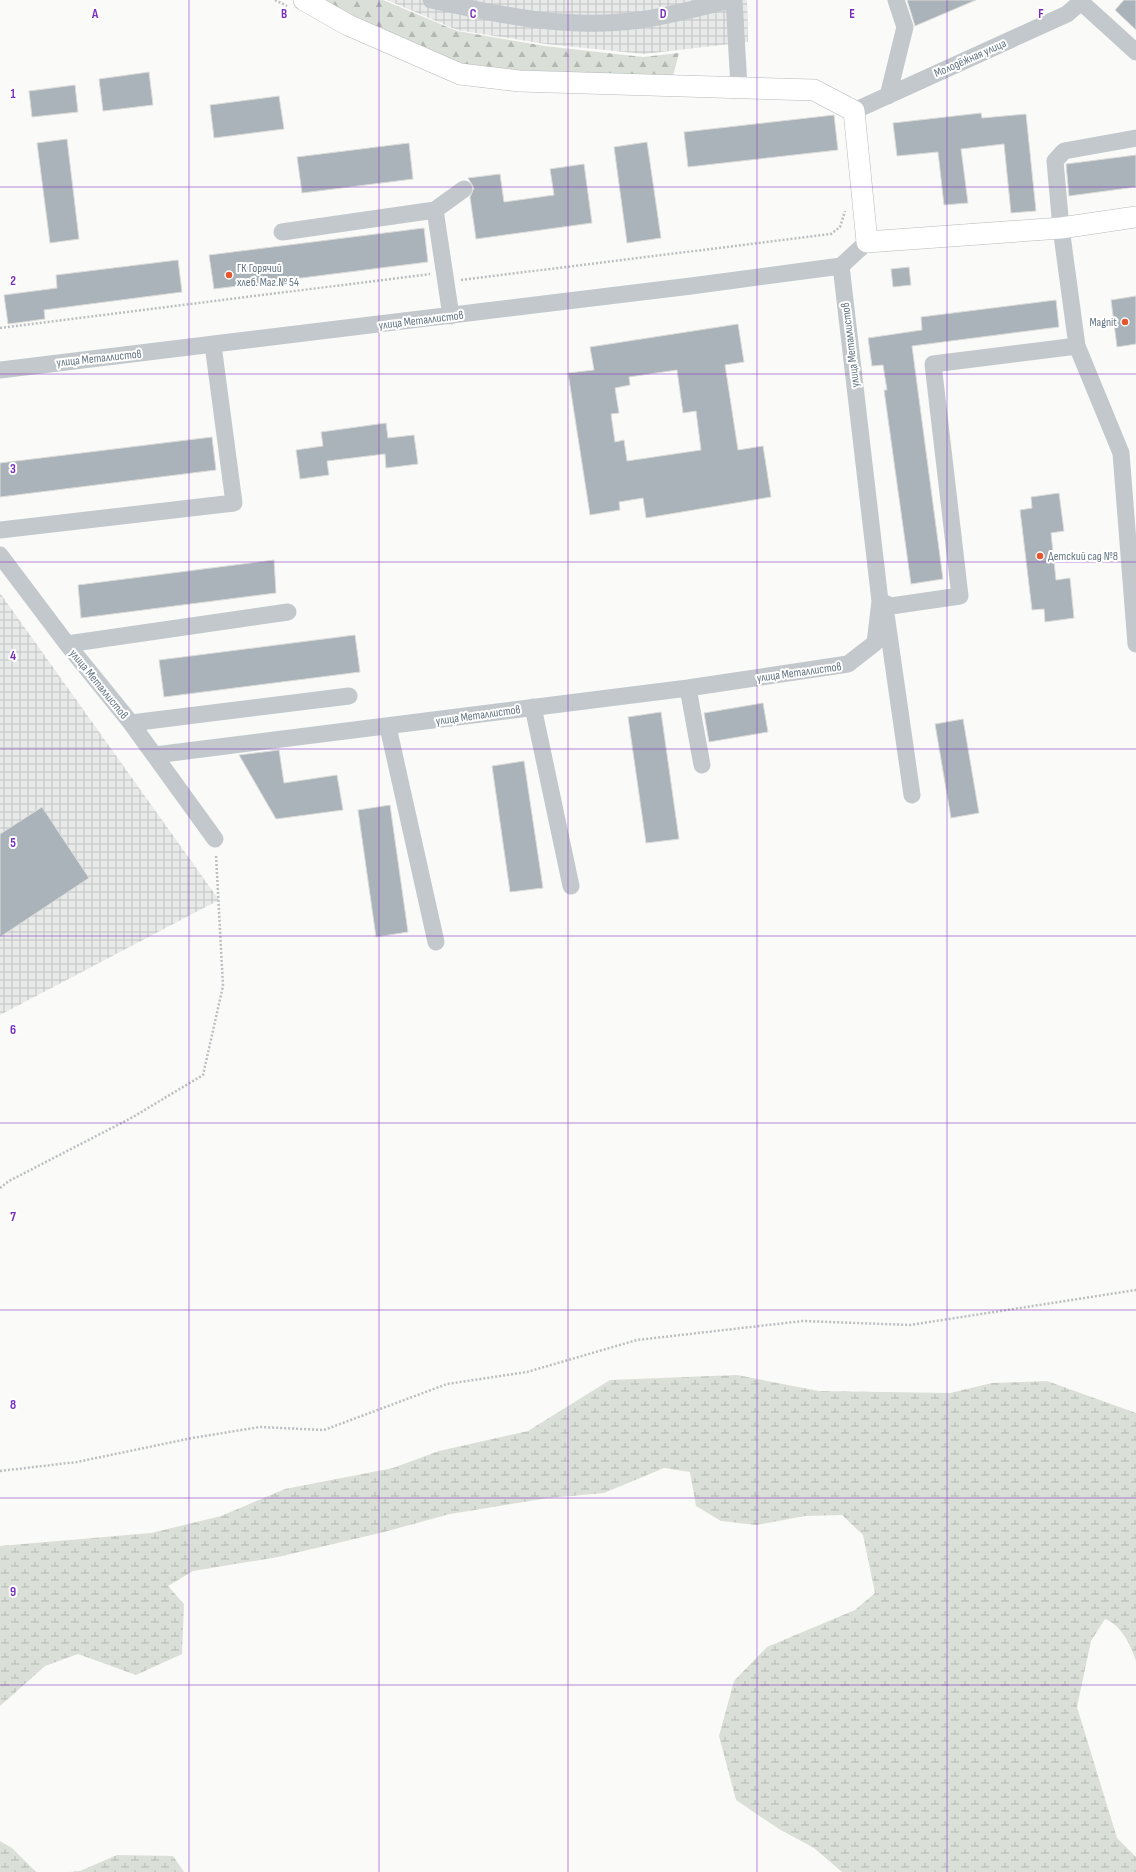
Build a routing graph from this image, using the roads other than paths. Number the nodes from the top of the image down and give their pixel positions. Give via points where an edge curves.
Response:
1 (431, 0) edge
2 (731, 0) edge
3 (734, 0) edge
4 (896, 0) edge
5 (1082, 1) edge
6 (296, 3) edge
7 (1136, 52) edge
8 (739, 87) junction
9 (888, 96) junction
10 (854, 111) junction
11 (1136, 138) edge
12 (464, 189) dead end
13 (435, 210) junction
14 (1136, 216) edge
15 (1061, 228) junction
16 (282, 232) dead end
17 (867, 242) junction
18 (841, 266) junction
19 (451, 316) junction
20 (213, 345) junction
21 (1076, 346) junction
22 (0, 370) edge
23 (0, 530) edge
24 (0, 555) edge
25 (882, 602) junction
26 (288, 612) dead end
27 (1135, 614) edge
28 (67, 644) junction
29 (1136, 644) edge
30 (688, 688) junction
31 (348, 696) dead end
32 (533, 707) junction
33 (131, 723) junction
34 (388, 727) junction
35 (155, 755) junction
36 (702, 765) dead end
37 (912, 795) dead end
38 (215, 839) road end
39 (571, 886) dead end
40 (436, 942) dead end

1 - 2 street via 503,16 584,24 639,20
3 - 8 street
4 - 9 street via 905,27
5 - 7 street
5 - 9 street, Молодёжная улица via 1067,14
6 - 8 main road via 460,74 519,81
8 - 10 main road via 814,90
9 - 10 street, Молодёжная улица
10 - 17 main road
11 - 15 street via 1064,151 1055,161
12 - 13 street
13 - 16 street
13 - 19 street
14 - 15 main road
15 - 17 main road
15 - 21 street
17 - 18 street
18 - 19 street, улица Металлистов
18 - 25 street, улица Металлистов
19 - 20 street, улица Металлистов
20 - 22 street, улица Металлистов
20 - 23 street via 234,503
21 - 25 street via 933,364 960,596 891,606
21 - 27 street via 1121,453
24 - 28 street, улица Металлистов
25 - 30 street, улица Металлистов via 875,643 848,664
25 - 37 street
26 - 28 street
27 - 29 street
28 - 33 street, улица Металлистов
30 - 32 street, улица Металлистов
30 - 36 street
31 - 33 street
32 - 34 street, улица Металлистов
32 - 39 street
33 - 35 street, улица Металлистов
34 - 35 street, улица Металлистов
34 - 40 street
35 - 38 street, улица Металлистов

